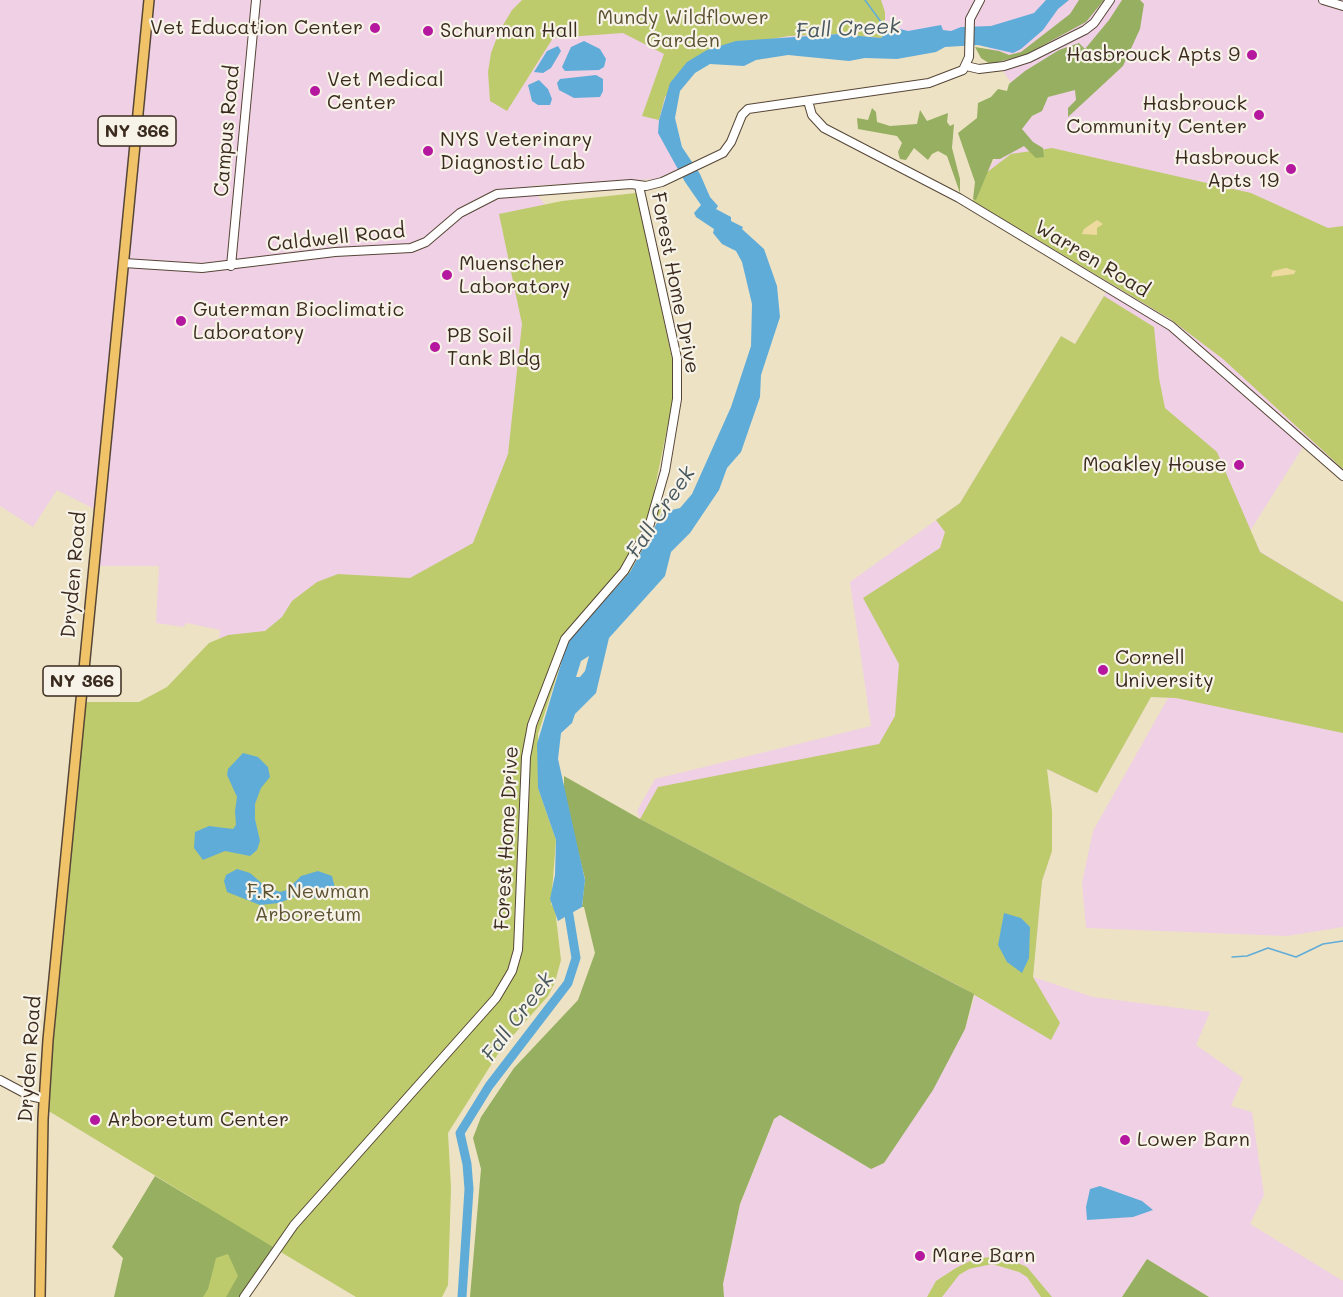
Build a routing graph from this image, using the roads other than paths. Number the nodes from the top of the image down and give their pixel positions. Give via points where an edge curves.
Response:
1 (149, 0) edge
2 (256, 0) edge
3 (980, 0) edge
4 (1110, 0) edge
5 (1323, 0) edge
6 (1343, 6) edge
7 (966, 66) junction
8 (808, 101) junction
9 (639, 186) junction
10 (124, 263) junction
11 (231, 266) junction
12 (1343, 476) edge
13 (0, 1080) edge
14 (44, 1099) junction
15 (40, 1297) edge
16 (244, 1297) edge

1 - 10 main road, Dryden Road / NY 366
2 - 11 street, Campus Road
3 - 7 street via 970,24
4 - 7 street via 1085,30 1029,58 1004,66
5 - 6 street
7 - 8 street, Forest Home Drive via 953,76 929,83
8 - 9 street, Forest Home Drive via 748,109 723,153 667,180
8 - 12 street, Warren Road via 812,116 824,128 949,192 1171,326
9 - 11 street, Caldwell Road via 499,193 460,213 426,242 414,247 334,252
9 - 16 street, Forest Home Drive via 677,358 677,399 663,480 649,527 624,571 565,639 532,725 526,757 518,950 512,971 496,998 294,1225
10 - 11 street, Caldwell Road via 186,269
10 - 14 main road, Dryden Road / NY 366
13 - 14 street
14 - 15 main road, Dryden Road / NY 366

